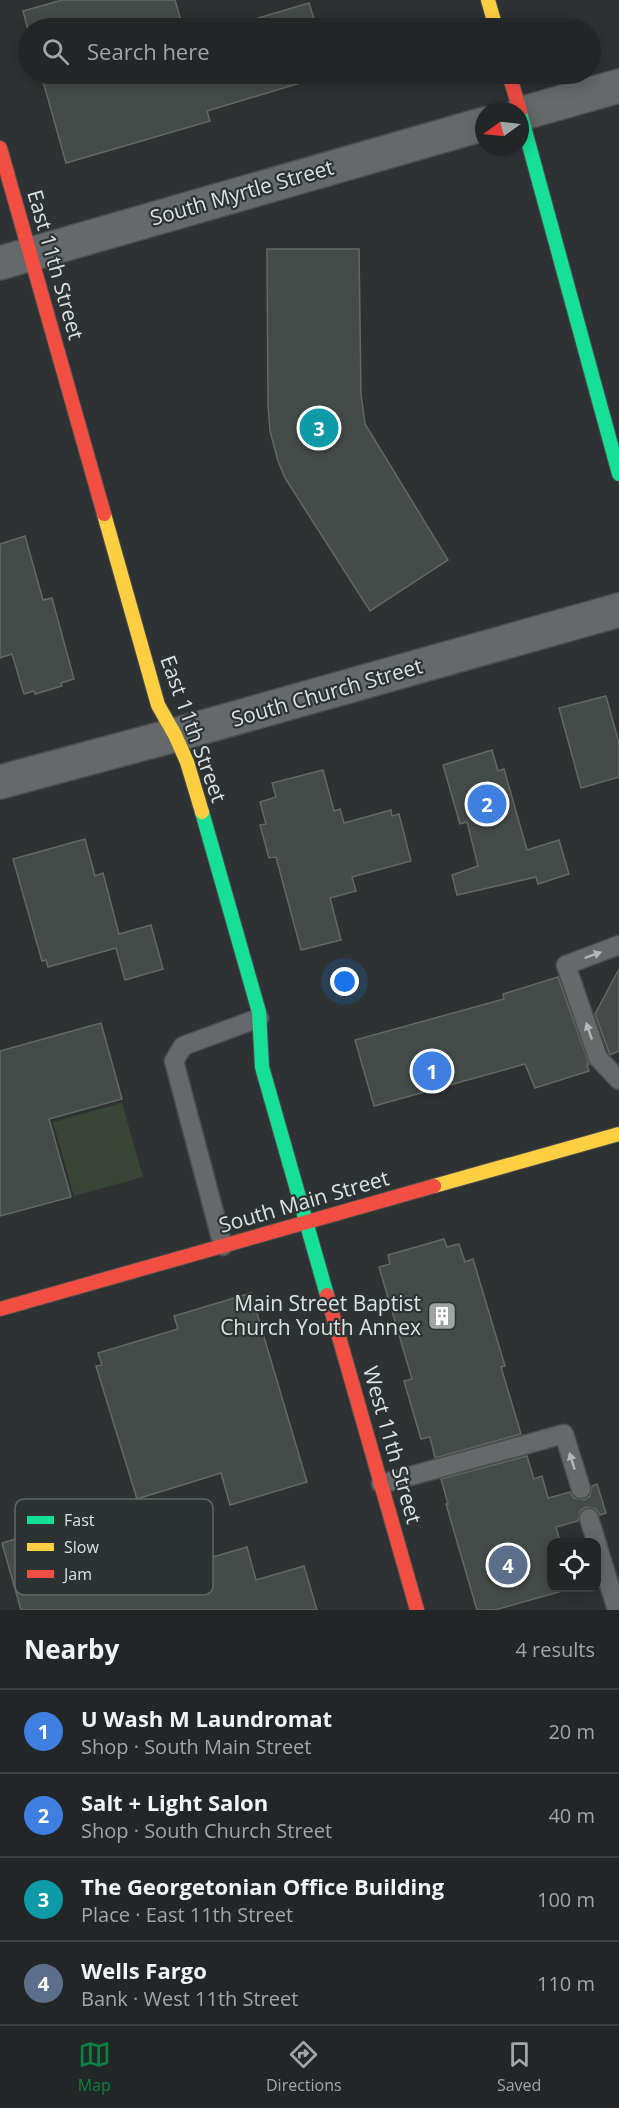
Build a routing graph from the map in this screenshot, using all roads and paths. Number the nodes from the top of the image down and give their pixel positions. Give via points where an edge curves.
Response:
1 (488, 0) edge
2 (493, 18) edge
3 (512, 84) edge
4 (619, 86) edge
5 (517, 102) edge
6 (529, 111) edge
7 (475, 127) edge
8 (529, 146) edge
9 (0, 148) edge
10 (15, 258) edge
11 (619, 474) edge
12 (619, 610) edge
13 (176, 735) junction
14 (0, 782) edge
15 (619, 945) edge
16 (259, 1018) junction
17 (619, 1080) edge
18 (619, 1134) edge
19 (306, 1223) junction
20 (223, 1246) junction
21 (0, 1309) edge
22 (381, 1484) junction
23 (581, 1489) dead end
24 (589, 1518) dead end
25 (417, 1610) edge
26 (617, 1610) edge

1 - 2 street
3 - 5 street
4 - 6 street
7 - 10 street, South Myrtle Street
8 - 11 street
9 - 10 street, East 11th Street
10 - 13 street, East 11th Street via 158,705
12 - 13 street, South Church Street
13 - 14 street, South Church Street
13 - 16 street, East 11th Street
17 -> 15 lane via 598,1058 566,965
16 - 19 street, East 11th Street via 262,1067
16 - 20 lane via 183,1046 174,1061
18 - 19 street, South Main Street
19 - 20 street, South Main Street
19 - 22 street, West 11th Street
20 - 21 street, South Main Street
23 -> 22 lane via 564,1434
22 - 25 street, West 11th Street
24 - 26 lane

